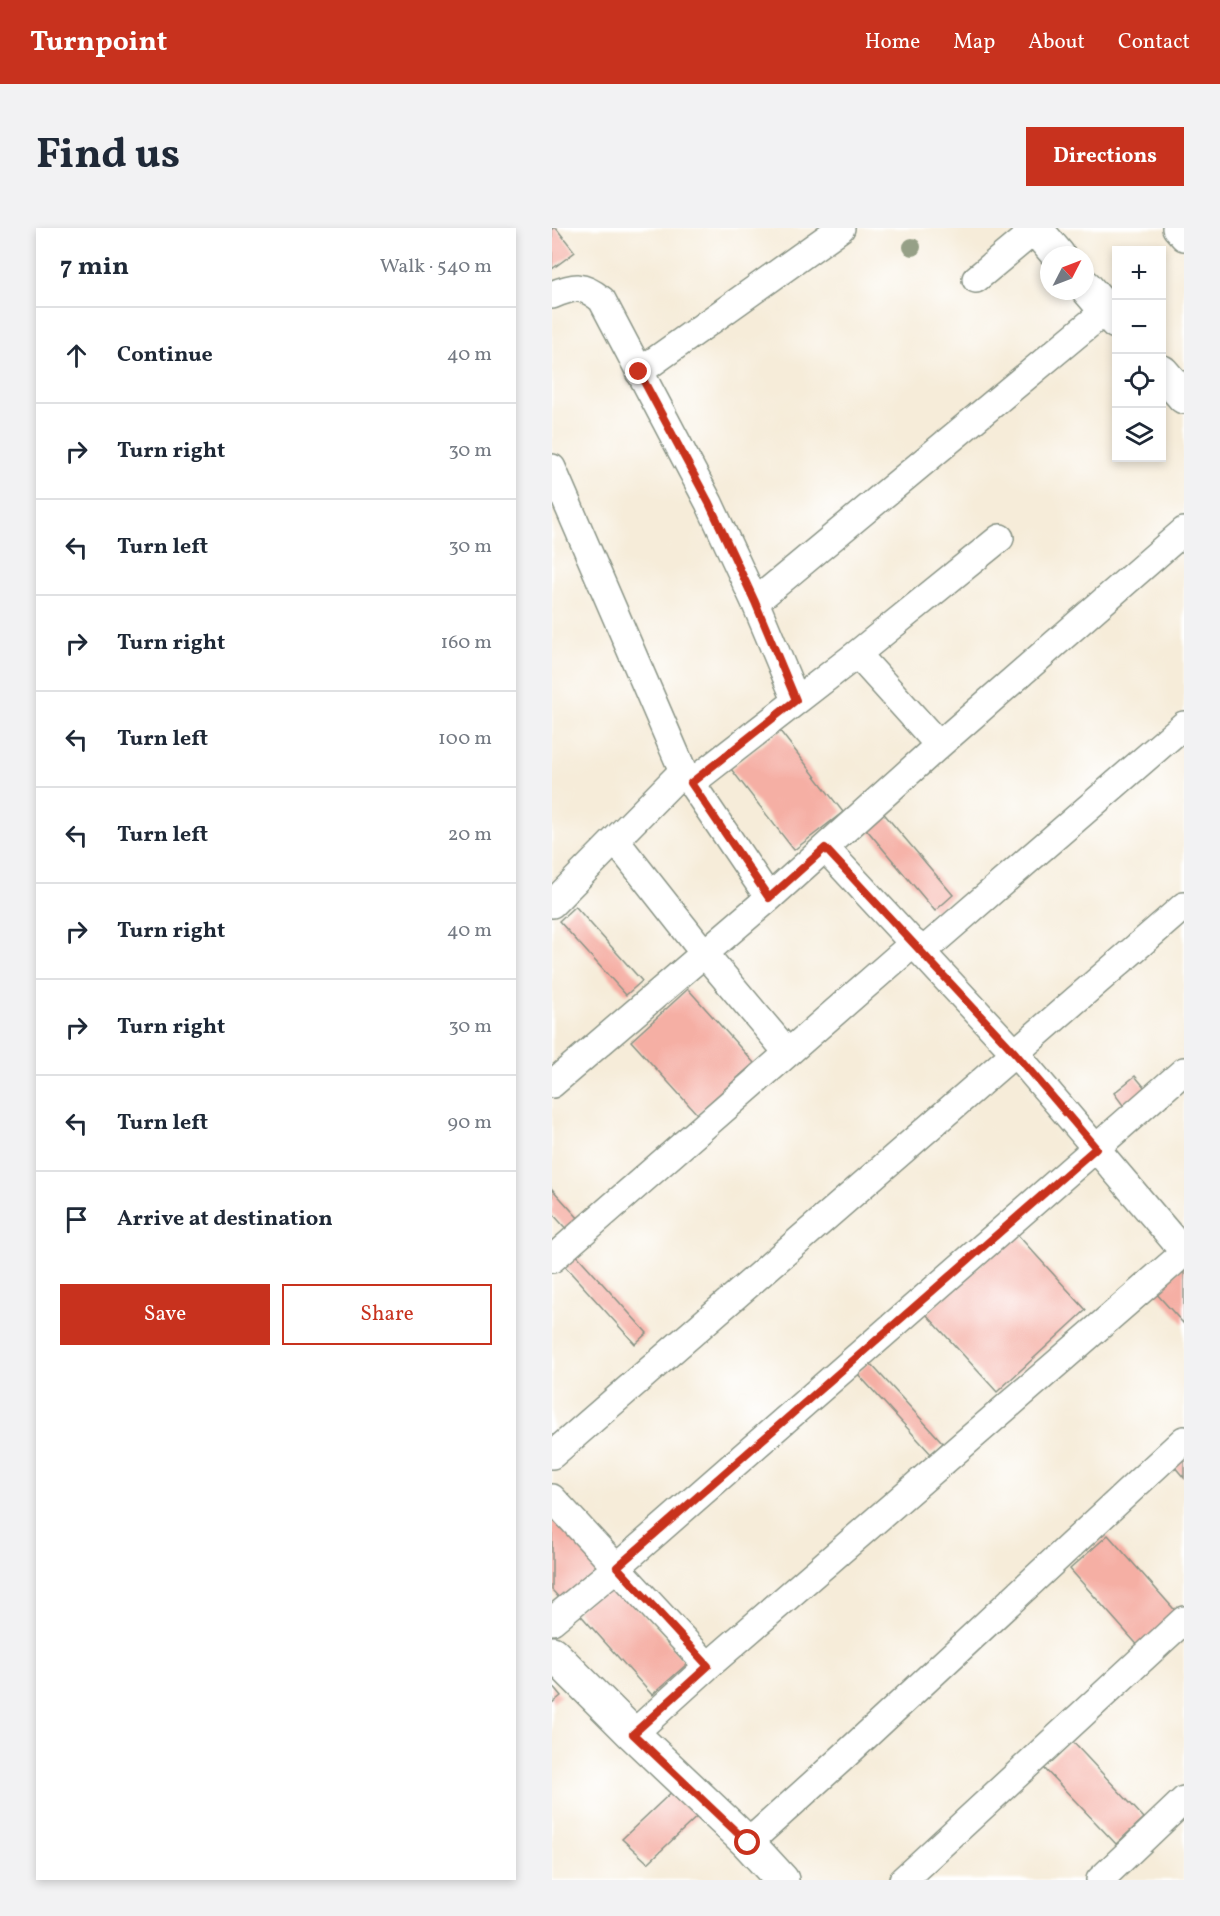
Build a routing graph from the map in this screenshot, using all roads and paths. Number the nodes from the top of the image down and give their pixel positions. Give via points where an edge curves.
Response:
1 (841, 228) edge
2 (1176, 228) edge
3 (1036, 229) edge
4 (1184, 237) edge
5 (1050, 246) edge
6 (976, 279) dead end
7 (552, 295) edge
8 (1102, 306) edge
9 (639, 372) junction
10 (1166, 377) edge
11 (1184, 397) edge
12 (555, 485) edge
13 (1184, 531) edge
14 (1000, 538) dead end
15 (755, 602) junction
16 (856, 654) junction
17 (796, 700) junction
18 (1184, 725) edge
19 (939, 745) junction
20 (687, 777) junction
21 (615, 840) junction
22 (825, 848) junction
23 (769, 898) junction
24 (552, 904) edge
25 (1184, 906) edge
26 (918, 947) junction
27 (704, 953) junction
28 (788, 1053) junction
29 (1015, 1053) junction
30 (1184, 1071) edge
31 (552, 1084) edge
32 (1096, 1148) junction
33 (1184, 1252) edge
34 (552, 1259) edge
35 (1184, 1440) edge
36 (552, 1455) edge
37 (552, 1498) edge
38 (617, 1567) junction
39 (1184, 1620) edge
40 (552, 1621) edge
41 (552, 1653) edge
42 (708, 1666) junction
43 (633, 1734) junction
44 (1184, 1800) edge
45 (748, 1843) junction
46 (782, 1880) edge
47 (903, 1880) edge
48 (1100, 1880) edge

1 - 9 street
2 - 4 street
3 - 5 street
3 - 6 street
7 - 9 street via 570,288 588,289 602,300
8 - 15 street
9 - 15 street via 709,503
10 - 11 street
12 - 20 street
13 - 19 street
14 - 16 street
15 - 17 street
16 - 17 street
16 - 19 street
17 - 20 street
18 - 26 street
19 - 22 street
20 - 21 street
20 - 23 street
21 - 24 street
21 - 27 street
22 - 23 street
22 - 26 street
23 - 27 street
25 - 29 street
26 - 28 street
26 - 29 street
27 - 28 street
27 - 31 street
28 - 34 street
29 - 32 street
29 - 36 street
30 - 32 street
32 - 33 street
32 - 38 street
33 - 42 street
35 - 45 street
37 - 38 street
38 - 40 street
38 - 42 street
39 - 47 street
41 - 43 street
42 - 43 street
43 - 45 street
44 - 48 street
45 - 46 street

